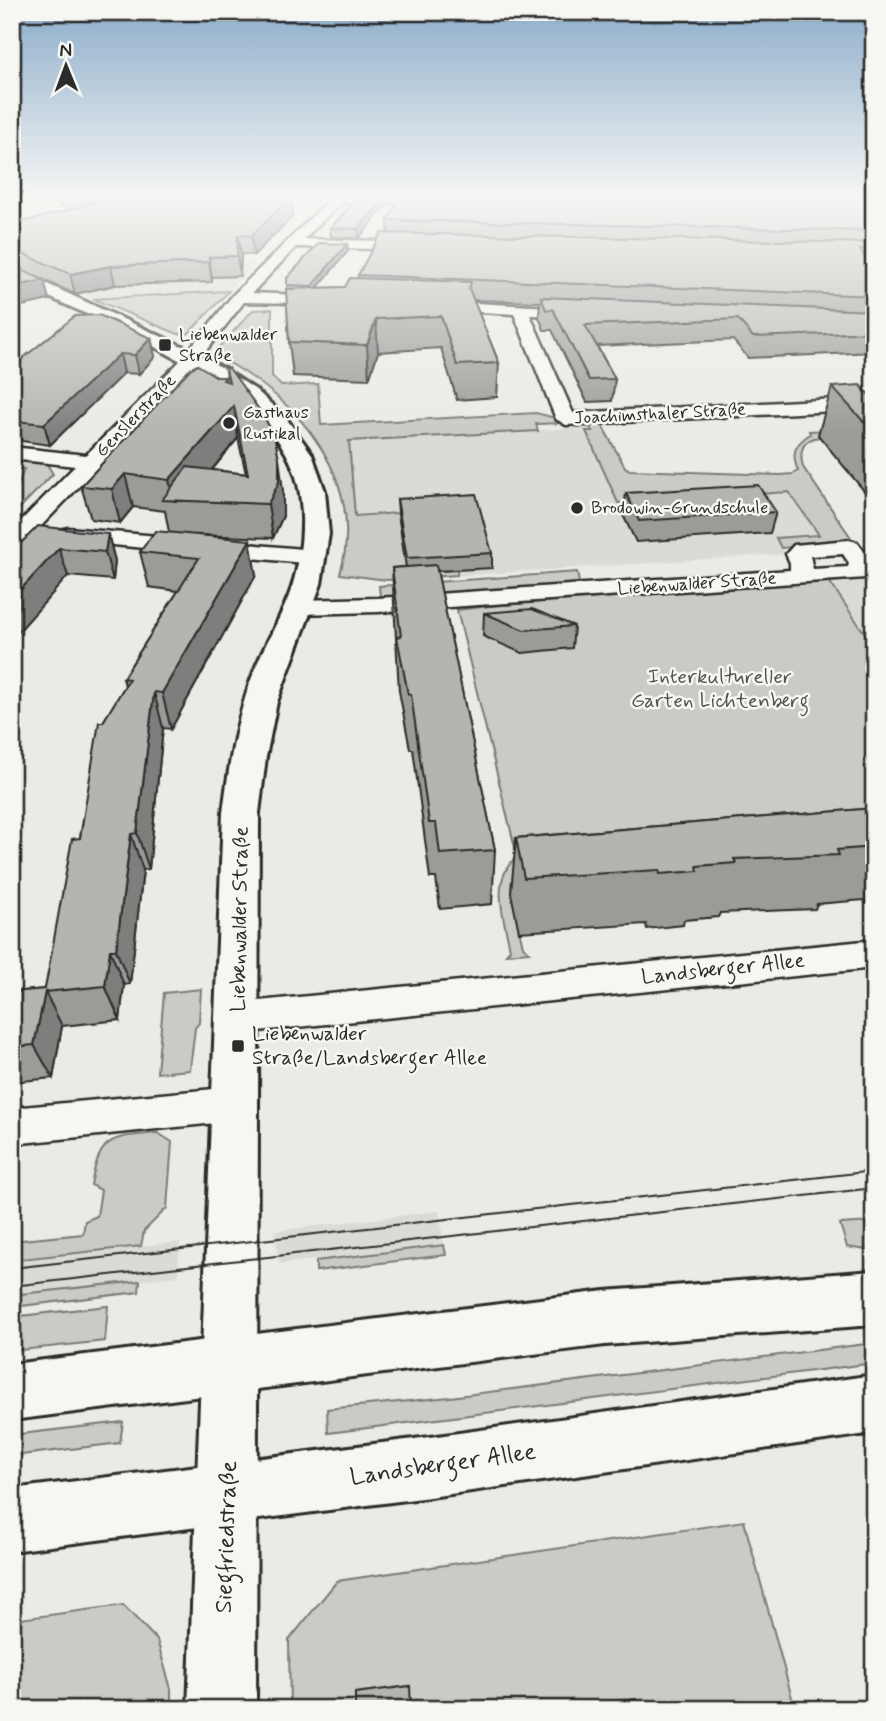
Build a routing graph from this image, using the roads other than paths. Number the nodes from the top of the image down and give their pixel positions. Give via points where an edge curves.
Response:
1 (15, 274) edge
2 (264, 274) edge
3 (242, 297) junction
4 (339, 302) edge
5 (424, 305) edge
6 (520, 309) junction
7 (598, 313) edge
8 (190, 358) junction
9 (874, 403) edge
10 (846, 405) junction
11 (863, 423) edge
12 (12, 453) edge
13 (90, 462) junction
14 (18, 536) edge
15 (314, 557) junction
16 (801, 576) dead end
17 (299, 607) junction
18 (874, 954) edge
19 (238, 1018) junction
20 (235, 1104) junction
21 (12, 1126) edge
22 (874, 1298) edge
23 (231, 1365) junction
24 (12, 1392) edge
25 (874, 1404) edge
26 (228, 1493) junction
27 (12, 1520) edge
28 (222, 1709) edge

1 - 8 street, Liebenwalder Straße
2 - 3 street, Genslerstraße
3 - 4 street
3 - 8 street, Genslerstraße
5 - 6 street
6 - 7 street
6 - 10 street, Joachimsthaler Straße via 566,419
8 - 13 street, Genslerstraße
8 - 15 street, Liebenwalder Straße via 250,395 301,455 316,500
9 - 10 street, Joachimsthaler Straße
10 - 11 street
12 - 13 street
13 - 14 street, Genslerstraße
14 - 15 street
15 - 17 street, Liebenwalder Straße
16 - 17 street, Liebenwalder Straße via 378,606
17 - 19 street, Liebenwalder Straße via 271,669 245,773
18 - 19 street, Landsberger Allee
19 - 20 street, Liebenwalder Straße
20 - 21 street
20 - 23 street, Liebenwalder Straße
22 - 23 street via 605,1318
23 - 24 street
23 - 26 street, Siegfriedstraße
25 - 26 street, Landsberger Allee
26 - 27 street, Landsberger Allee
26 - 28 street, Siegfriedstraße

